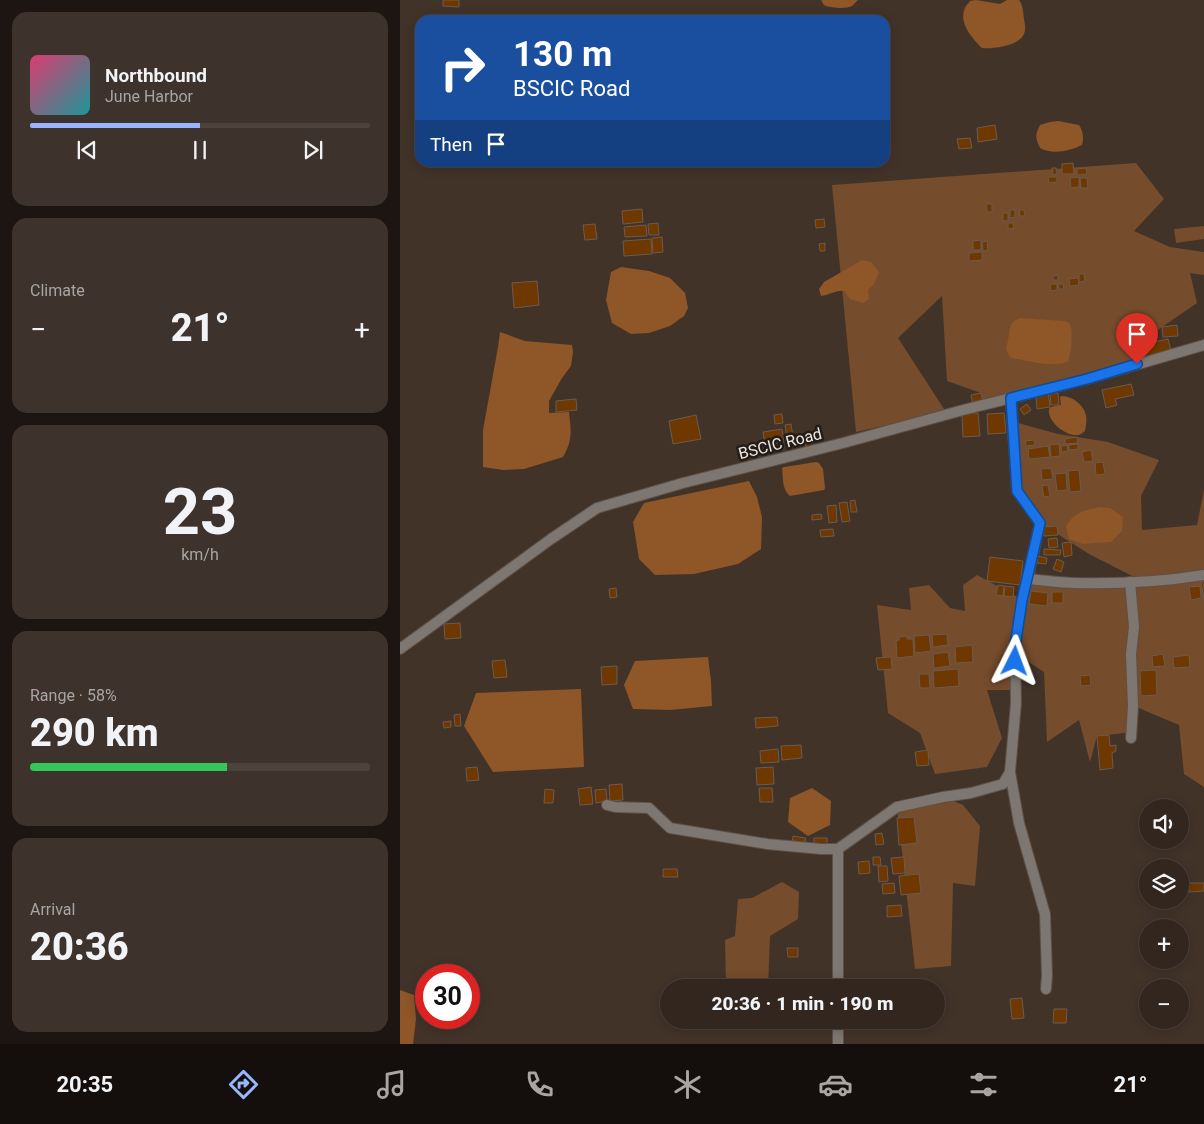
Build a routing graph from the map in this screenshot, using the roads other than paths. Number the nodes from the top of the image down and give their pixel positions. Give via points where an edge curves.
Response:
1 (1204, 345) edge
2 (1011, 398) junction
3 (1204, 575) edge
4 (1028, 579) junction
5 (1130, 582) junction
6 (400, 649) edge
7 (1132, 738) dead end
8 (1010, 772) junction
9 (607, 805) dead end
10 (838, 848) junction
11 (838, 979) edge
12 (1046, 989) dead end
13 (838, 1029) edge
14 (838, 1044) edge

1 - 2 street, BSCIC Road
2 - 4 street via 1017,491 1040,523
2 - 6 street, BSCIC Road via 597,508
3 - 5 street
4 - 5 street via 1073,583
4 - 8 street via 1015,646 1016,703
5 - 7 street via 1134,627 1131,654
8 - 10 street via 1003,784 897,807
8 - 12 street via 1019,823 1045,914
9 - 10 street via 649,808 670,828 768,844
10 - 11 street
13 - 14 street

